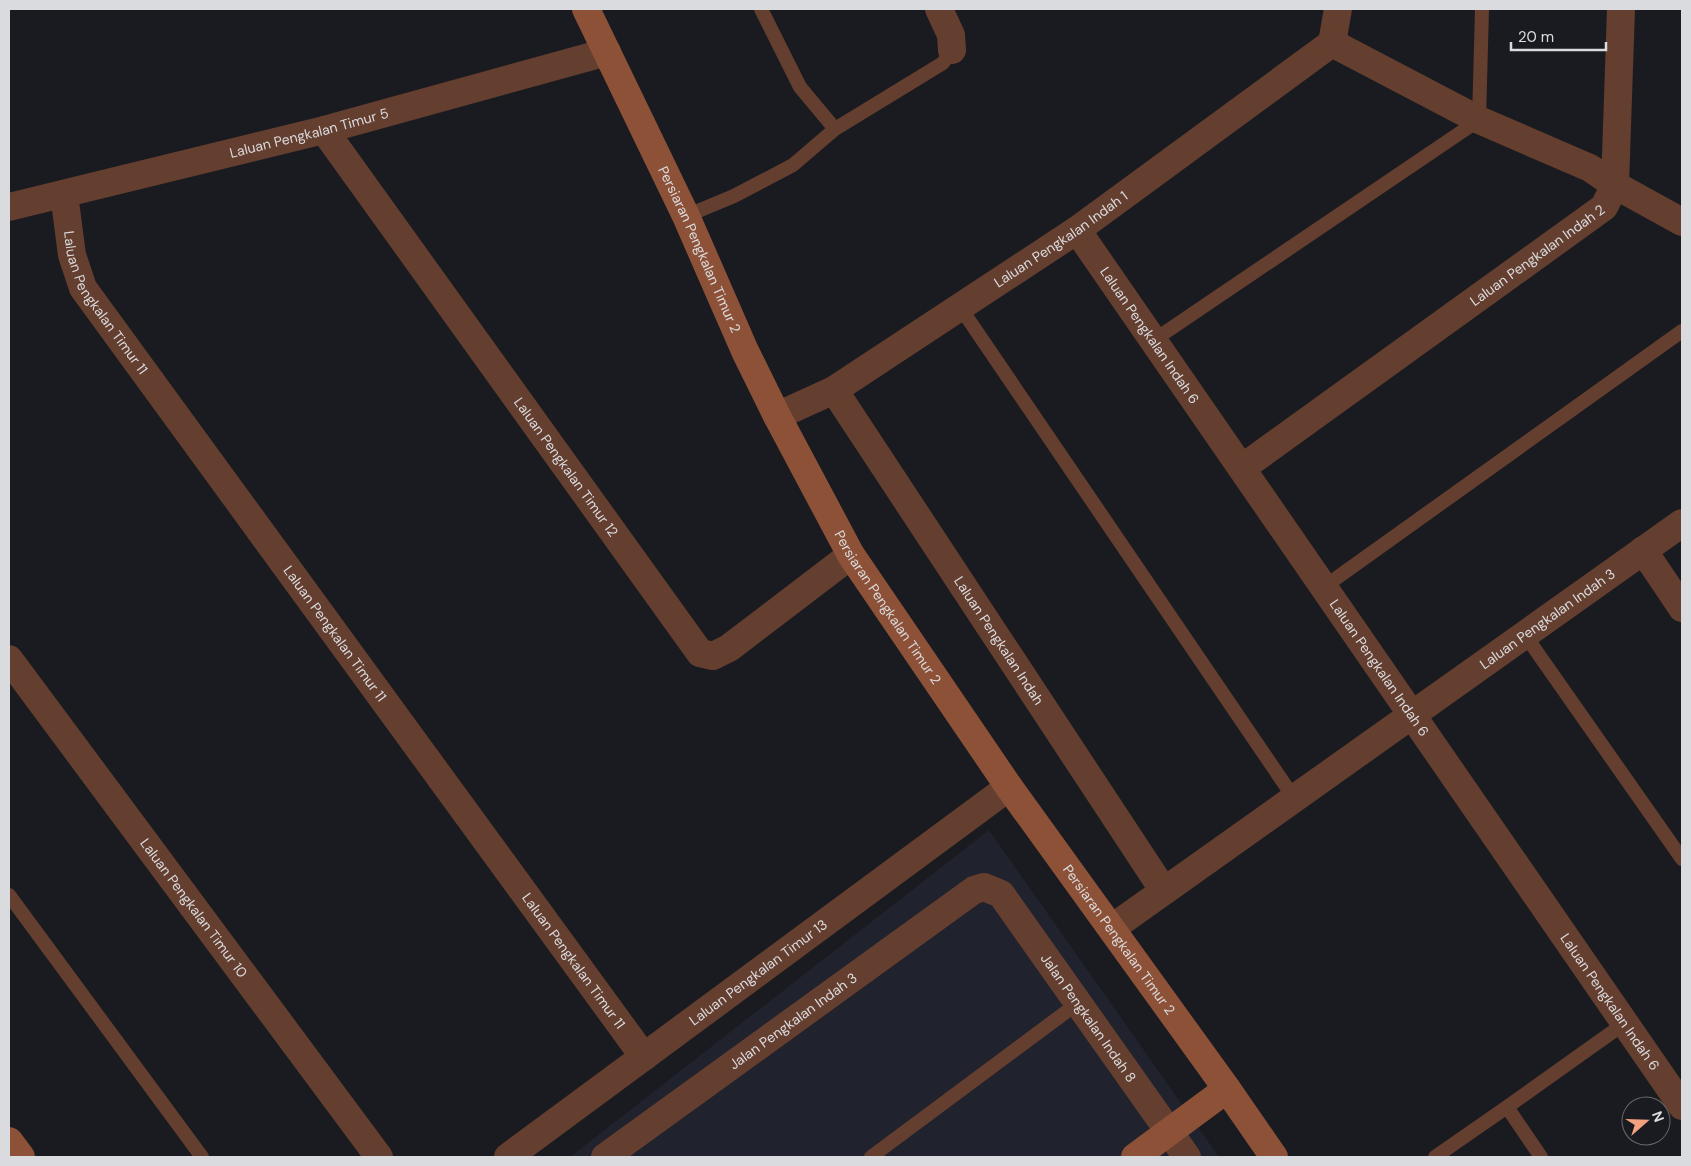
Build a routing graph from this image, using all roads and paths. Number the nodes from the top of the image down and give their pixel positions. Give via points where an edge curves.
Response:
1 (586, 9) edge
2 (761, 9) edge
3 (939, 9) edge
4 (1338, 9) edge
5 (1482, 9) edge
6 (1621, 9) edge
7 (1332, 42) junction
8 (952, 50) joint
9 (607, 52) junction
10 (1479, 120) junction
11 (835, 129) junction
12 (324, 130) junction
13 (1615, 185) junction
14 (64, 194) junction
15 (9, 206) edge
16 (686, 216) junction
17 (1682, 222) edge
18 (1077, 230) junction
19 (960, 307) junction
20 (1682, 331) edge
21 (1154, 340) junction
22 (834, 390) junction
23 (777, 416) junction
24 (1242, 468) junction
25 (1682, 523) edge
26 (1643, 550) junction
27 (851, 555) junction
28 (1324, 586) junction
29 (1682, 608) edge
30 (1525, 635) junction
31 (9, 659) edge
32 (1412, 715) junction
33 (1009, 787) junction
34 (1294, 798) junction
35 (1682, 859) edge
36 (984, 887) joint
37 (1164, 891) junction
38 (9, 895) edge
39 (1112, 928) junction
40 (1078, 1003) junction
41 (1625, 1023) junction
42 (644, 1057) junction
43 (1228, 1089) junction
44 (1682, 1106) edge
45 (1507, 1107) junction
46 (1169, 1132) junction
47 (9, 1141) edge
48 (515, 1155) edge
49 (21, 1157) edge
50 (202, 1157) edge
51 (379, 1157) edge
52 (605, 1157) edge
53 (871, 1157) edge
54 (1135, 1157) edge
55 (1187, 1157) edge
56 (1274, 1157) edge
57 (1435, 1157) edge
58 (1541, 1157) edge

1 - 9 street, Persiaran Pengkalan Timur 2
2 - 11 lane via 800,87
3 - 8 street via 951,35
4 - 7 street
5 - 10 lane
6 - 13 street
7 - 10 street
7 - 18 street, Laluan Pengkalan Indah 1
8 - 11 lane via 943,63
9 - 12 street, Laluan Pengkalan Timur 5
9 - 16 street, Persiaran Pengkalan Timur 2
10 - 13 street via 1590,168
10 - 21 lane
11 - 16 lane via 793,165 734,196
12 - 14 street, Laluan Pengkalan Timur 5
12 - 27 street, Laluan Pengkalan Timur 12 via 700,653 712,656 729,648
13 - 17 street
13 - 24 street, Laluan Pengkalan Indah 2 via 1604,207
14 - 15 street, Laluan Pengkalan Timur 5
14 - 42 street, Laluan Pengkalan Timur 11 via 72,255 83,288
16 - 23 street, Persiaran Pengkalan Timur 2
18 - 19 street, Laluan Pengkalan Indah 1
18 - 21 street, Laluan Pengkalan Indah 6
19 - 22 street, Laluan Pengkalan Indah 1
19 - 34 lane
20 - 28 lane
21 - 24 street, Laluan Pengkalan Indah 6
22 - 23 street, Laluan Pengkalan Indah 1
22 - 37 street, Laluan Pengkalan Indah
23 - 27 street, Persiaran Pengkalan Timur 2
24 - 28 street, Laluan Pengkalan Indah 6
25 - 26 street, Laluan Pengkalan Indah 3
26 - 29 street
26 - 30 street, Laluan Pengkalan Indah 3
27 - 33 street, Persiaran Pengkalan Timur 2
28 - 32 street, Laluan Pengkalan Indah 6
30 - 32 street, Laluan Pengkalan Indah 3
30 - 35 lane
31 - 51 street, Laluan Pengkalan Timur 10
32 - 34 street, Laluan Pengkalan Indah 3
32 - 41 street, Laluan Pengkalan Indah 6
33 - 39 street, Persiaran Pengkalan Timur 2
33 - 42 street, Laluan Pengkalan Timur 13
34 - 37 street, Laluan Pengkalan Indah 3
36 - 40 street, Jalan Pengkalan Indah 8 via 1001,894
36 - 52 street, Jalan Pengkalan Indah 3 via 974,890
37 - 39 street, Laluan Pengkalan Indah 3
38 - 50 lane
39 - 43 street, Persiaran Pengkalan Timur 2
40 - 46 street, Jalan Pengkalan Indah 8
40 - 53 lane
41 - 44 street, Laluan Pengkalan Indah 6
41 - 45 lane
42 - 48 street, Laluan Pengkalan Timur 13
43 - 46 street
43 - 56 street, Persiaran Pengkalan Timur 2
45 - 57 lane
45 - 58 lane
46 - 54 street
46 - 55 street, Jalan Pengkalan Indah 8
47 - 49 street

